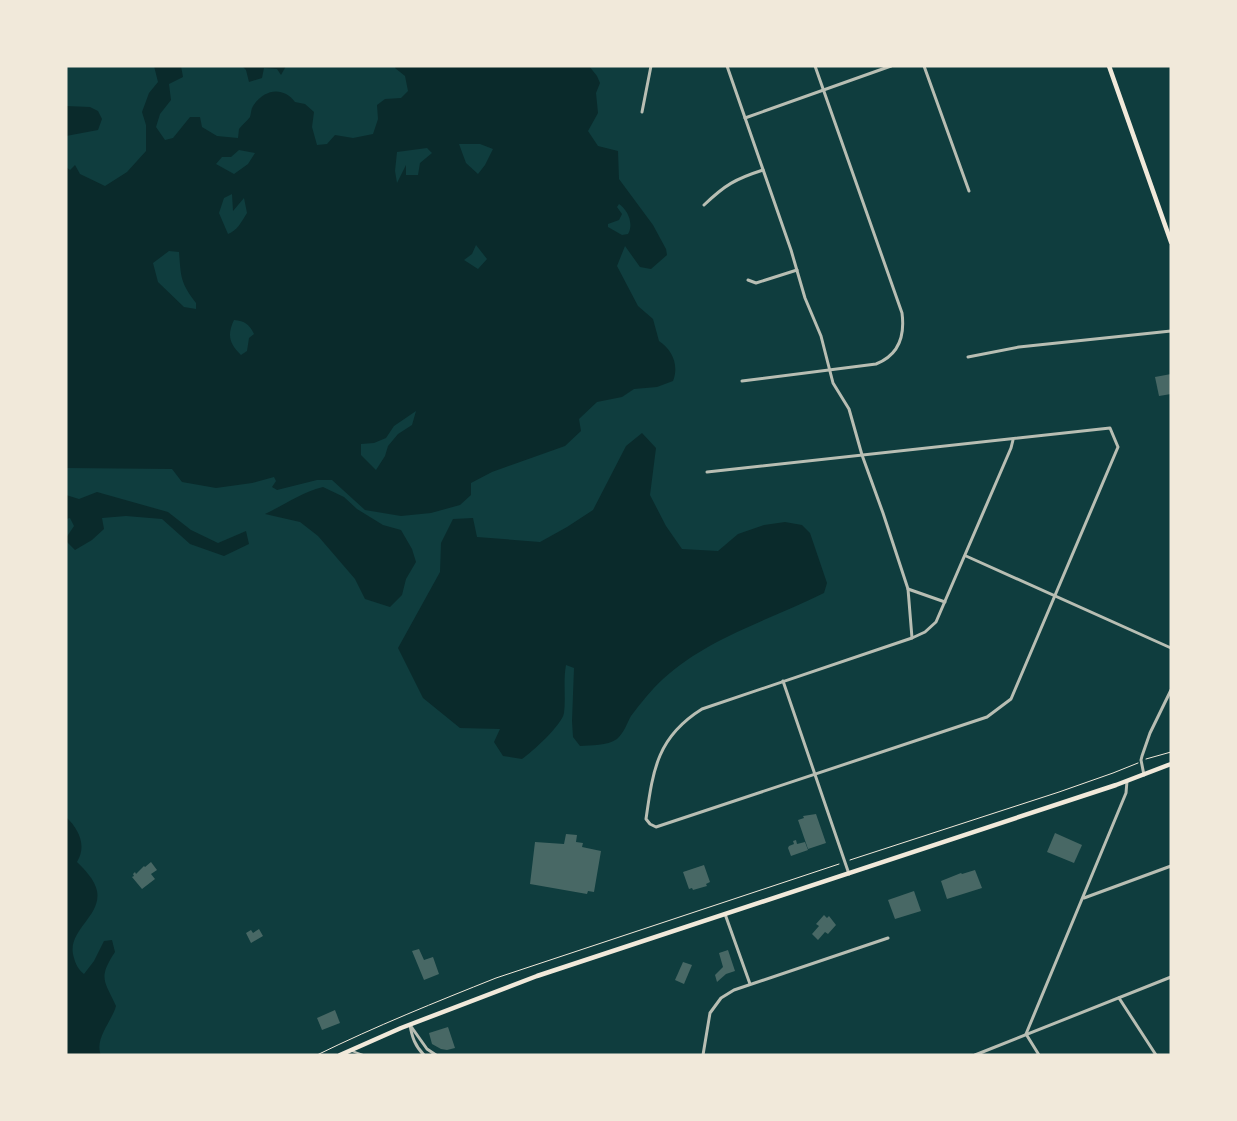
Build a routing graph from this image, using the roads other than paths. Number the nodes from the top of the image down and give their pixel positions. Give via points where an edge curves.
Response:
1 (651, 66) edge
2 (727, 66) edge
3 (815, 66) edge
4 (891, 66) edge
5 (924, 66) edge
6 (1108, 66) edge
7 (823, 90) junction
8 (642, 112) dead end
9 (745, 118) junction
10 (763, 170) junction
11 (969, 190) dead end
12 (704, 205) dead end
13 (1171, 242) edge
14 (797, 270) junction
15 (748, 280) dead end
16 (1171, 330) edge
17 (968, 357) dead end
18 (830, 370) junction
19 (742, 381) dead end
20 (1013, 440) junction
21 (862, 455) junction
22 (707, 472) dead end
23 (966, 556) junction
24 (908, 589) junction
25 (1055, 596) junction
26 (945, 602) junction
27 (912, 638) junction
28 (1171, 648) edge
29 (783, 682) junction
30 (1171, 690) edge
31 (1171, 764) edge
32 (814, 774) junction
33 (1144, 775) junction
34 (1127, 781) junction
35 (1171, 866) edge
36 (848, 874) junction
37 (1084, 899) junction
38 (725, 914) junction
39 (888, 938) dead end
40 (1171, 977) edge
41 (750, 984) junction
42 (1119, 998) junction
43 (410, 1025) junction
44 (1026, 1034) junction
45 (350, 1050) junction
46 (340, 1055) edge
47 (363, 1055) edge
48 (424, 1055) edge
49 (436, 1055) edge
50 (703, 1055) edge
51 (975, 1055) edge
52 (1039, 1055) edge
53 (1156, 1055) edge

1 - 8 street
2 - 9 street
3 - 7 street
4 - 7 street
5 - 11 street
6 - 13 main road
7 - 9 street
7 - 18 street via 902,313 900,343 890,356 876,364
9 - 10 street
10 - 12 street via 727,184
10 - 14 street
14 - 15 street via 756,283
14 - 18 street
16 - 17 street via 1020,347
18 - 19 street
18 - 21 street via 833,382 849,409
20 - 21 street
20 - 23 street
20 - 25 street via 1110,428 1118,446
21 - 22 street
21 - 24 street
23 - 25 street
23 - 26 street
24 - 26 street
24 - 27 street
25 - 28 street
25 - 32 street via 1011,699 993,713
26 - 27 street via 936,622
27 - 29 street
29 - 32 street
29 - 32 street via 702,709 676,728 657,761 646,819 656,826
30 - 33 street via 1141,760
31 - 33 main road
32 - 36 street
33 - 34 main road
34 - 36 main road
34 - 37 street via 1126,793
35 - 37 street
36 - 38 main road
37 - 44 street
38 - 41 street
38 - 43 main road via 537,976
39 - 41 street
40 - 42 street
41 - 50 street via 721,998 710,1013
42 - 44 street
42 - 53 street
43 - 45 main road
43 - 48 street via 415,1044
43 - 49 street via 426,1049
44 - 51 street
44 - 52 street
45 - 46 main road
45 - 47 lane

